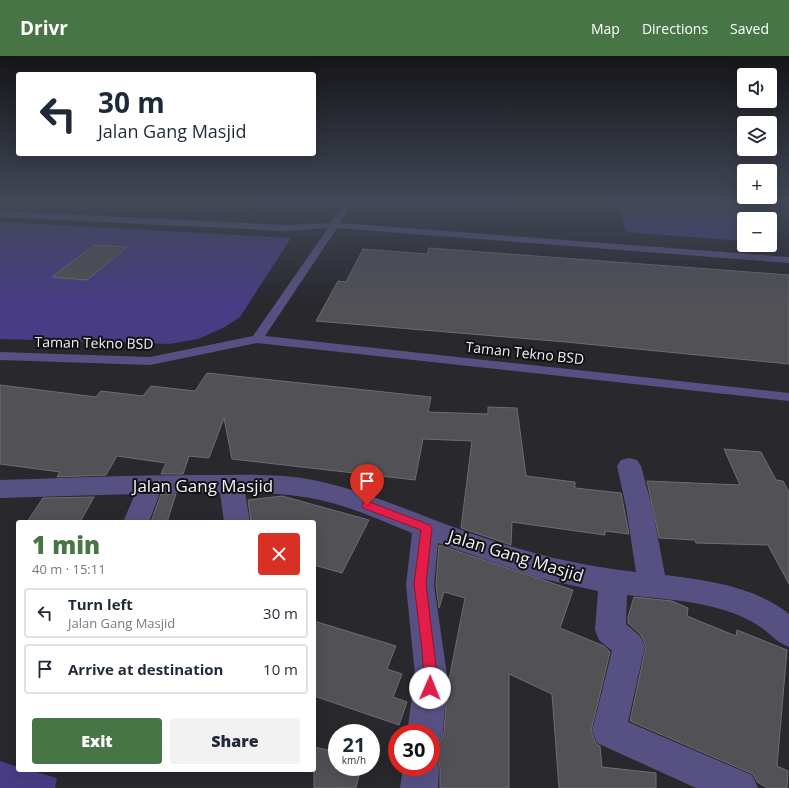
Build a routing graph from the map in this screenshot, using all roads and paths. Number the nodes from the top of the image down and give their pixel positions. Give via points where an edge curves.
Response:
1 (326, 236) edge
2 (479, 236) edge
3 (789, 260) edge
4 (257, 339) junction
5 (0, 356) edge
6 (789, 397) edge
7 (629, 466) dead end
8 (231, 484) junction
9 (151, 485) junction
10 (0, 489) edge
11 (137, 520) edge
12 (237, 520) edge
13 (426, 528) junction
14 (613, 581) junction
15 (654, 586) junction
16 (789, 633) edge
17 (427, 724) edge
18 (421, 776) edge
19 (419, 788) edge
20 (739, 788) edge

1 - 4 lane
2 - 3 lane
4 - 5 lane, Taman Tekno BSD via 150,362
4 - 6 lane, Taman Tekno BSD
7 - 15 street
8 - 9 street, Jalan Gang Masjid
8 - 12 street
8 - 13 street, Jalan Gang Masjid via 284,486 339,496
9 - 10 street, Jalan Gang Masjid
9 - 11 street
13 - 14 street, Jalan Gang Masjid via 526,562 574,575
13 - 17 street via 420,584 431,675
14 - 15 street, Jalan Gang Masjid
14 - 20 street via 610,630 629,646 609,731
15 - 16 street, Jalan Gang Masjid via 735,600 768,616
18 - 19 street

